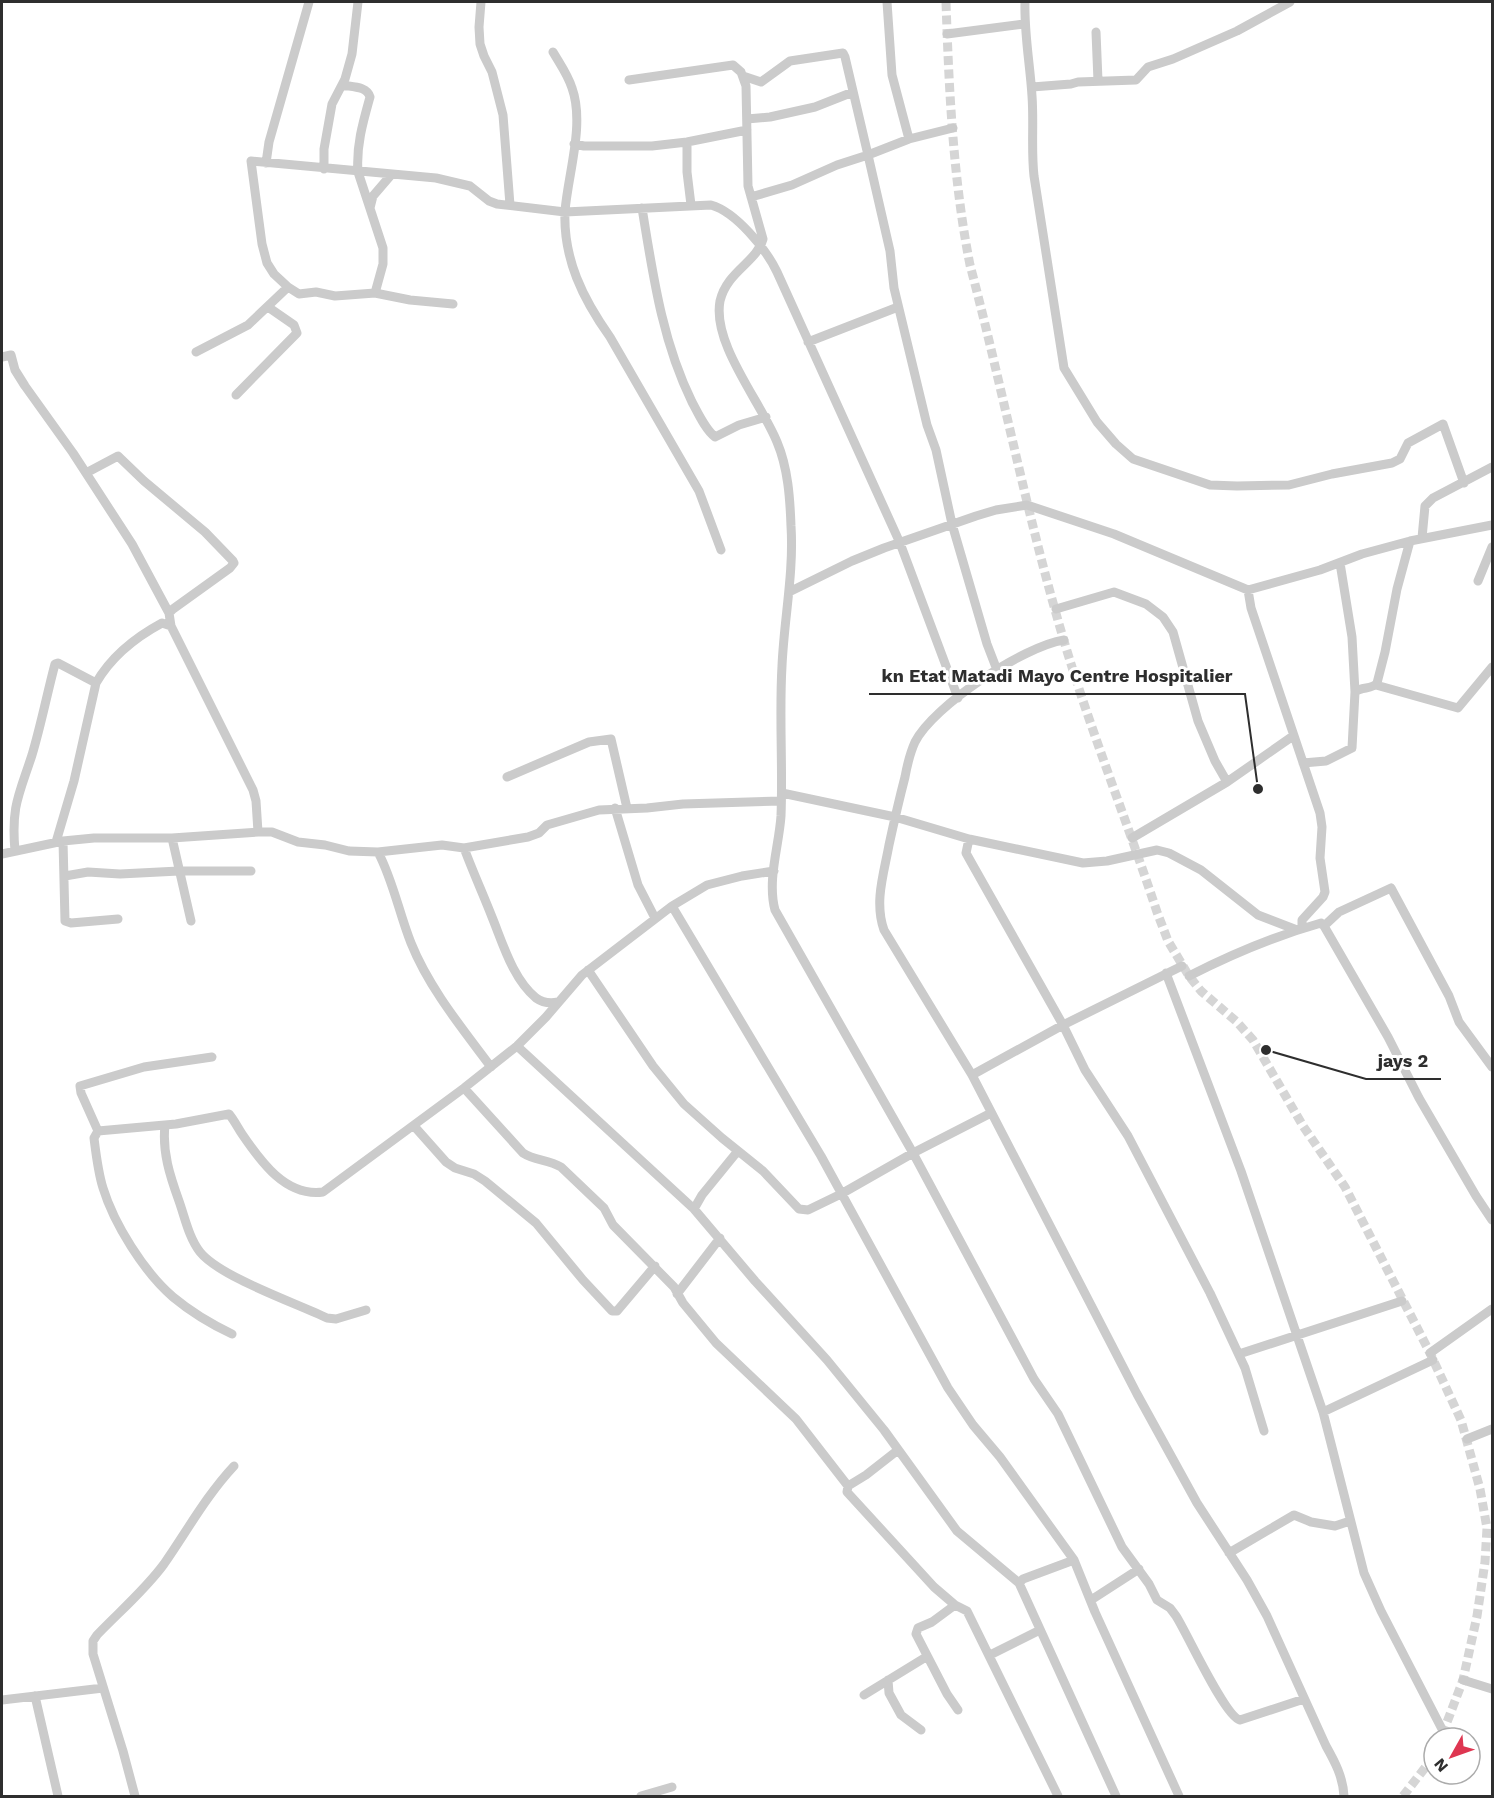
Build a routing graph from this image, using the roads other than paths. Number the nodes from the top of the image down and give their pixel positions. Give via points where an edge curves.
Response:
1 (309, 2) edge
2 (358, 2) edge
3 (481, 2) edge
4 (887, 2) edge
5 (1025, 2) edge
6 (1290, 2) edge
7 (1276, 5) edge
8 (1024, 24) junction
9 (1096, 32) dead end
10 (947, 34) dead end
11 (553, 52) dead end
12 (743, 76) junction
13 (629, 80) dead end
14 (1098, 81) junction
15 (342, 85) junction
16 (1032, 87) junction
17 (853, 92) junction
18 (747, 119) junction
19 (953, 128) dead end
20 (747, 130) junction
21 (909, 139) junction
22 (687, 142) junction
23 (574, 144) junction
24 (868, 155) junction
25 (266, 163) junction
26 (324, 169) junction
27 (358, 172) junction
28 (391, 175) junction
29 (751, 197) junction
30 (510, 205) junction
31 (691, 206) junction
32 (642, 208) junction
33 (370, 210) junction
34 (565, 212) junction
35 (761, 248) junction
36 (288, 287) junction
37 (375, 293) junction
38 (453, 304) dead end
39 (268, 307) junction
40 (898, 307) junction
41 (808, 342) junction
42 (196, 352) dead end
43 (2, 357) edge
44 (236, 395) dead end
45 (766, 417) junction
46 (1492, 467) edge
47 (86, 473) junction
48 (1464, 483) junction
49 (952, 524) junction
50 (1492, 525) edge
51 (1422, 538) junction
52 (1410, 541) junction
53 (900, 543) junction
54 (1492, 548) edge
55 (721, 550) dead end
56 (1340, 563) junction
57 (1478, 581) dead end
58 (1248, 590) junction
59 (789, 592) junction
60 (1056, 609) dead end
61 (170, 613) junction
62 (171, 627) junction
63 (1064, 640) dead end
64 (1492, 667) edge
65 (997, 670) junction
66 (96, 683) junction
67 (1376, 686) junction
68 (1355, 692) junction
69 (958, 698) junction
70 (1293, 736) junction
71 (1303, 763) junction
72 (507, 777) dead end
73 (1227, 782) junction
74 (781, 797) junction
75 (615, 808) junction
76 (627, 808) junction
77 (895, 817) junction
78 (258, 832) junction
79 (1132, 837) dead end
80 (172, 838) junction
81 (969, 838) junction
82 (59, 841) junction
83 (464, 848) junction
84 (15, 851) junction
85 (378, 852) junction
86 (2, 854) edge
87 (179, 871) junction
88 (251, 871) dead end
89 (774, 871) junction
90 (65, 876) junction
91 (672, 906) junction
92 (655, 918) junction
93 (117, 919) dead end
94 (191, 921) dead end
95 (1324, 926) junction
96 (1299, 929) junction
97 (1182, 966) dead end
98 (588, 970) junction
99 (1166, 973) junction
100 (1189, 976) dead end
101 (558, 1002) junction
102 (1063, 1025) junction
103 (517, 1046) junction
104 (212, 1057) dead end
105 (490, 1067) junction
106 (1492, 1067) edge
107 (972, 1075) junction
108 (464, 1088) junction
109 (991, 1113) junction
110 (165, 1125) junction
111 (414, 1126) junction
112 (98, 1131) junction
113 (738, 1152) junction
114 (913, 1153) junction
115 (842, 1194) junction
116 (694, 1209) junction
117 (1492, 1220) edge
118 (720, 1238) junction
119 (655, 1266) junction
120 (677, 1293) junction
121 (1402, 1301) dead end
122 (1492, 1309) edge
123 (366, 1310) dead end
124 (232, 1334) dead end
125 (1297, 1337) junction
126 (1239, 1354) junction
127 (1323, 1412) junction
128 (1492, 1429) edge
129 (1264, 1431) dead end
130 (1467, 1439) dead end
131 (898, 1450) junction
132 (234, 1466) dead end
133 (848, 1486) junction
134 (1350, 1521) junction
135 (1229, 1553) junction
136 (1074, 1560) junction
137 (1138, 1569) junction
138 (1019, 1583) junction
139 (1091, 1600) junction
140 (955, 1605) junction
141 (1040, 1630) junction
142 (990, 1655) junction
143 (926, 1657) junction
144 (888, 1680) junction
145 (1463, 1680) dead end
146 (103, 1688) junction
147 (1492, 1689) edge
148 (864, 1695) dead end
149 (35, 1696) junction
150 (1304, 1699) junction
151 (2, 1700) edge
152 (958, 1710) dead end
153 (1440, 1726) edge
154 (921, 1730) dead end
155 (672, 1787) dead end
156 (1054, 1795) edge
157 (58, 1797) edge
158 (135, 1797) edge
159 (641, 1797) edge
160 (1116, 1797) edge
161 (1179, 1797) edge
162 (1344, 1797) edge

1 - 25 street
2 - 15 street via 352,54
3 - 30 street via 480,44 503,115
4 - 21 street via 892,75
5 - 8 street
6 - 7 street
7 - 14 street via 1237,31 1148,67 1136,80
8 - 10 street
8 - 16 street
9 - 14 street
11 - 23 street via 573,90
12 - 13 street via 731,65
12 - 17 street via 761,82 790,61 840,52 845,57
12 - 18 street via 747,86
14 - 16 street
15 - 26 street via 332,104
15 - 27 street via 364,89 370,97 358,147
16 - 48 street via 1034,176 1064,368 1097,422 1116,444 1133,459 1210,485 1289,484 1392,464 1400,459 1408,443 1443,424
17 - 18 street via 815,107
17 - 24 street
18 - 20 street
19 - 21 street
20 - 22 street
20 - 29 street
21 - 24 street
22 - 23 street via 652,146
22 - 31 street
23 - 34 street
24 - 29 street via 792,186
24 - 40 street
25 - 26 street
25 - 36 street via 251,162 262,244 269,268
26 - 27 street
27 - 28 street
27 - 33 street
28 - 30 street via 459,183 478,190 489,201
28 - 33 street via 373,196
29 - 35 street via 763,239
30 - 34 street
31 - 32 street
31 - 35 street via 720,208
32 - 34 street
32 - 45 street via 662,320 679,374 697,411 715,437
33 - 37 street via 384,256
34 - 55 street via 567,244 579,289 699,491
35 - 41 street via 772,262
35 - 45 street via 727,283 719,317 727,346
36 - 37 street via 299,294
36 - 39 street
37 - 38 street
39 - 42 street via 248,325
39 - 44 street via 294,325 297,333
40 - 41 street
40 - 49 street
41 - 53 street
43 - 47 street via 11,355 25,386
45 - 59 street via 784,464 789,494
46 - 48 street
47 - 61 street
47 - 61 street via 118,456 233,561 230,568
48 - 51 street via 1425,506
49 - 53 street
49 - 58 street via 1027,505 1114,534
49 - 65 street
50 - 51 street
51 - 52 street
52 - 56 street
52 - 67 street
53 - 59 street
53 - 69 street
54 - 57 street
56 - 58 street
56 - 68 street via 1353,643
58 - 70 street
59 - 74 street via 782,668
60 - 73 street via 1114,592 1146,604 1163,617 1173,632 1198,721
61 - 62 street
62 - 66 street via 162,623 138,637
62 - 78 street via 254,790
63 - 65 street via 1023,654
64 - 67 street via 1458,708
65 - 69 street
66 - 82 street
66 - 84 street via 55,664 32,756 17,797
67 - 68 street
68 - 71 street via 1353,748 1326,761
69 - 77 street via 934,717 914,744
70 - 71 street
70 - 73 street
71 - 96 street via 1320,813 1325,892
72 - 76 street via 589,742 611,739
73 - 79 street
74 - 76 street
74 - 77 street
74 - 89 street
75 - 76 street
75 - 83 street via 548,825 528,837
75 - 92 street via 638,885
77 - 81 street
77 - 107 street via 879,903 881,922
78 - 80 street
78 - 85 street via 349,851
80 - 82 street
80 - 87 street
81 - 96 street via 1083,863 1156,850 1169,853 1201,870 1258,915
81 - 102 street via 966,853
82 - 84 street
82 - 90 street
83 - 85 street via 442,845
83 - 101 street via 513,966 537,998 549,1004
84 - 86 street
85 - 105 street via 422,967
87 - 88 street
87 - 90 street
87 - 94 street
89 - 91 street via 707,885
89 - 114 street via 773,903 779,921
90 - 93 street via 65,921
91 - 92 street
91 - 115 street
92 - 98 street
95 - 96 street via 1321,923
95 - 106 street via 1339,912 1390,888 1449,996 1459,1022
95 - 117 street
96 - 100 street
97 - 99 street
98 - 101 street
98 - 113 street via 677,1096
99 - 102 street
99 - 125 street via 1242,1171
101 - 103 street
102 - 107 street
102 - 126 street via 1085,1070 1138,1154
103 - 105 street
103 - 116 street
104 - 112 street via 144,1067 80,1086
105 - 108 street
107 - 109 street
108 - 111 street
108 - 119 street via 523,1153 535,1160 553,1162 566,1172
109 - 114 street
109 - 135 street via 1137,1394
110 - 111 street via 230,1115 278,1177 307,1193 323,1192
110 - 112 street
110 - 123 street via 165,1155 171,1182 194,1241 206,1258 260,1289 327,1318
111 - 119 street via 437,1155 485,1181 536,1223 612,1311 617,1311
112 - 124 street via 94,1138 103,1189 117,1221 148,1271 171,1296
113 - 115 street via 763,1171 799,1209 808,1210
113 - 116 street
114 - 115 street
114 - 137 street via 1029,1370 1058,1414 1122,1547
115 - 136 street via 948,1388
116 - 118 street
118 - 120 street
118 - 131 street via 827,1360
119 - 120 street
120 - 133 street via 716,1343 796,1419
121 - 125 street
122 - 127 street via 1432,1357
125 - 126 street
125 - 127 street
126 - 129 street
127 - 134 street
128 - 130 street
131 - 133 street
131 - 138 street via 957,1531
132 - 146 street via 207,1497 150,1581 93,1641
133 - 140 street via 847,1492 870,1519
134 - 135 street via 1335,1526 1294,1515
134 - 153 street via 1364,1573
135 - 150 street via 1267,1616
136 - 138 street
136 - 139 street
137 - 139 street
137 - 150 street via 1157,1600 1176,1616 1235,1719
138 - 141 street
139 - 161 street
140 - 142 street via 967,1611
140 - 143 street via 916,1632
141 - 142 street
141 - 160 street
142 - 156 street
143 - 144 street
143 - 152 street
144 - 148 street
144 - 154 street via 889,1693 901,1715
145 - 147 street
146 - 149 street
146 - 158 street
149 - 151 street
149 - 157 street
150 - 162 street via 1336,1764
155 - 159 street

